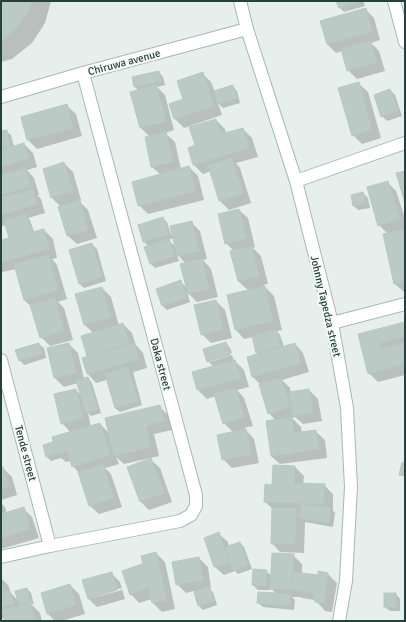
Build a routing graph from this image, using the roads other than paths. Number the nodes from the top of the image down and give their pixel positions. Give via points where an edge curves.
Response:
1 (240, 1) edge
2 (394, 1) edge
3 (247, 29) junction
4 (405, 42) edge
5 (83, 73) junction
6 (1, 97) edge
7 (405, 143) edge
8 (296, 181) junction
9 (405, 304) edge
10 (332, 323) junction
11 (1, 360) edge
12 (50, 546) junction
13 (1, 557) edge
14 (339, 621) edge

1 - 3 street, Johnny Tapedza street
2 - 4 street
3 - 5 street, Chiruwa avenue
3 - 8 street, Johnny Tapedza street
5 - 6 street, Chiruwa avenue
5 - 12 street, Daka street via 196,495 196,506 191,514 180,521
7 - 8 street
8 - 10 street, Johnny Tapedza street
9 - 10 street
10 - 14 street, Johnny Tapedza street via 347,408 351,487 346,581
11 - 12 street, Tende street
12 - 13 street

